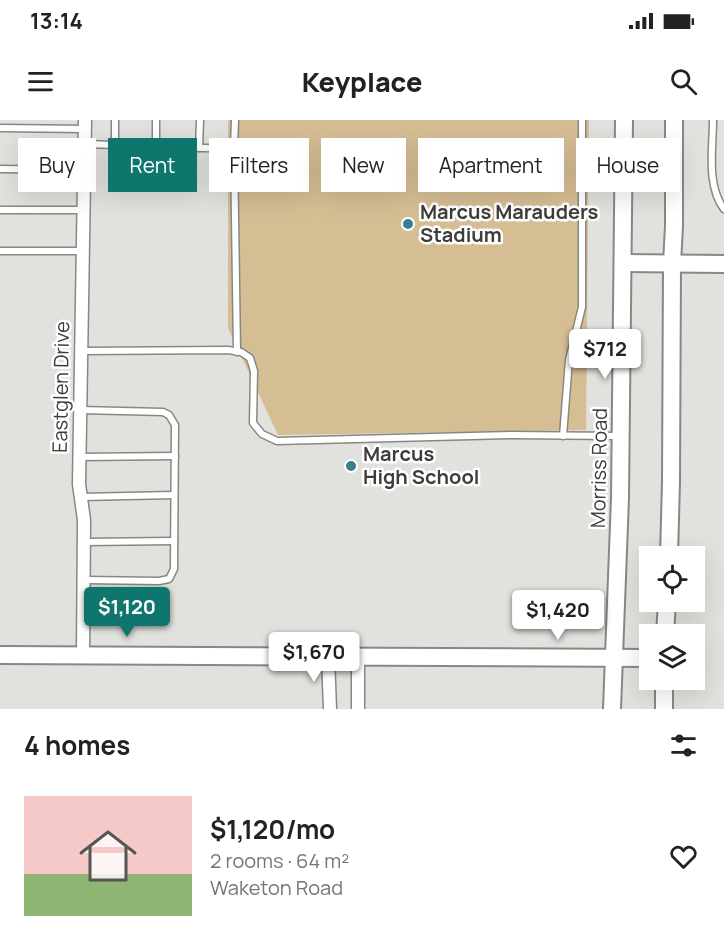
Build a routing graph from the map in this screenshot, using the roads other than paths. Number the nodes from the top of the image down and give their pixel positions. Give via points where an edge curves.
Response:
1 (115, 120) edge
2 (156, 120) edge
3 (200, 120) edge
4 (235, 120) edge
5 (582, 120) edge
6 (624, 120) edge
7 (674, 120) edge
8 (713, 120) edge
9 (85, 125) edge
10 (0, 128) edge
11 (115, 138) edge
12 (156, 138) edge
13 (234, 138) edge
14 (199, 148) joint
15 (209, 148) edge
16 (0, 169) edge
17 (18, 169) edge
18 (83, 192) edge
19 (235, 192) edge
20 (724, 209) edge
21 (0, 210) edge
22 (83, 210) junction
23 (83, 250) junction
24 (0, 251) edge
25 (622, 263) junction
26 (672, 264) junction
27 (724, 264) edge
28 (81, 351) junction
29 (237, 351) junction
30 (80, 410) junction
31 (563, 436) junction
32 (622, 436) junction
33 (175, 456) junction
34 (80, 457) junction
35 (174, 495) junction
36 (81, 497) junction
37 (174, 541) junction
38 (84, 542) junction
39 (669, 546) edge
40 (84, 580) junction
41 (0, 655) edge
42 (83, 655) junction
43 (328, 657) junction
44 (358, 657) junction
45 (613, 658) junction
46 (639, 658) edge
47 (664, 690) edge
48 (330, 709) edge
49 (358, 709) edge
50 (612, 709) edge
51 (664, 709) edge

1 - 11 lane
2 - 12 lane
3 - 14 lane
4 - 13 lane
5 - 31 lane via 582,307 569,360
6 - 25 main road, Morriss Road
7 - 26 main road
8 - 20 lane via 713,175
9 - 10 lane
14 - 15 lane
16 - 17 lane
18 - 22 street, Eastglen Drive
19 - 29 lane
21 - 22 lane
22 - 23 street, Eastglen Drive
23 - 24 lane
23 - 28 street, Eastglen Drive
25 - 26 main road
25 - 32 main road, Morriss Road
26 - 27 main road
26 - 39 main road
28 - 29 lane
28 - 30 street, Eastglen Drive
29 - 31 lane via 250,358 254,371 253,423 262,434 277,441
30 - 33 lane via 163,412 175,425
30 - 34 street, Eastglen Drive
31 - 32 lane
32 - 45 main road, Morriss Road
33 - 34 lane
33 - 35 lane
34 - 36 street, Eastglen Drive
35 - 36 lane
35 - 37 lane
36 - 38 street, Eastglen Drive
37 - 38 lane
37 - 40 lane via 174,569 169,579
38 - 40 street, Eastglen Drive
40 - 42 street, Eastglen Drive
41 - 42 main road
42 - 43 main road
43 - 44 main road
43 - 48 street
44 - 45 main road
44 - 49 street
45 - 46 main road
45 - 50 main road, Morriss Road
47 - 51 main road

